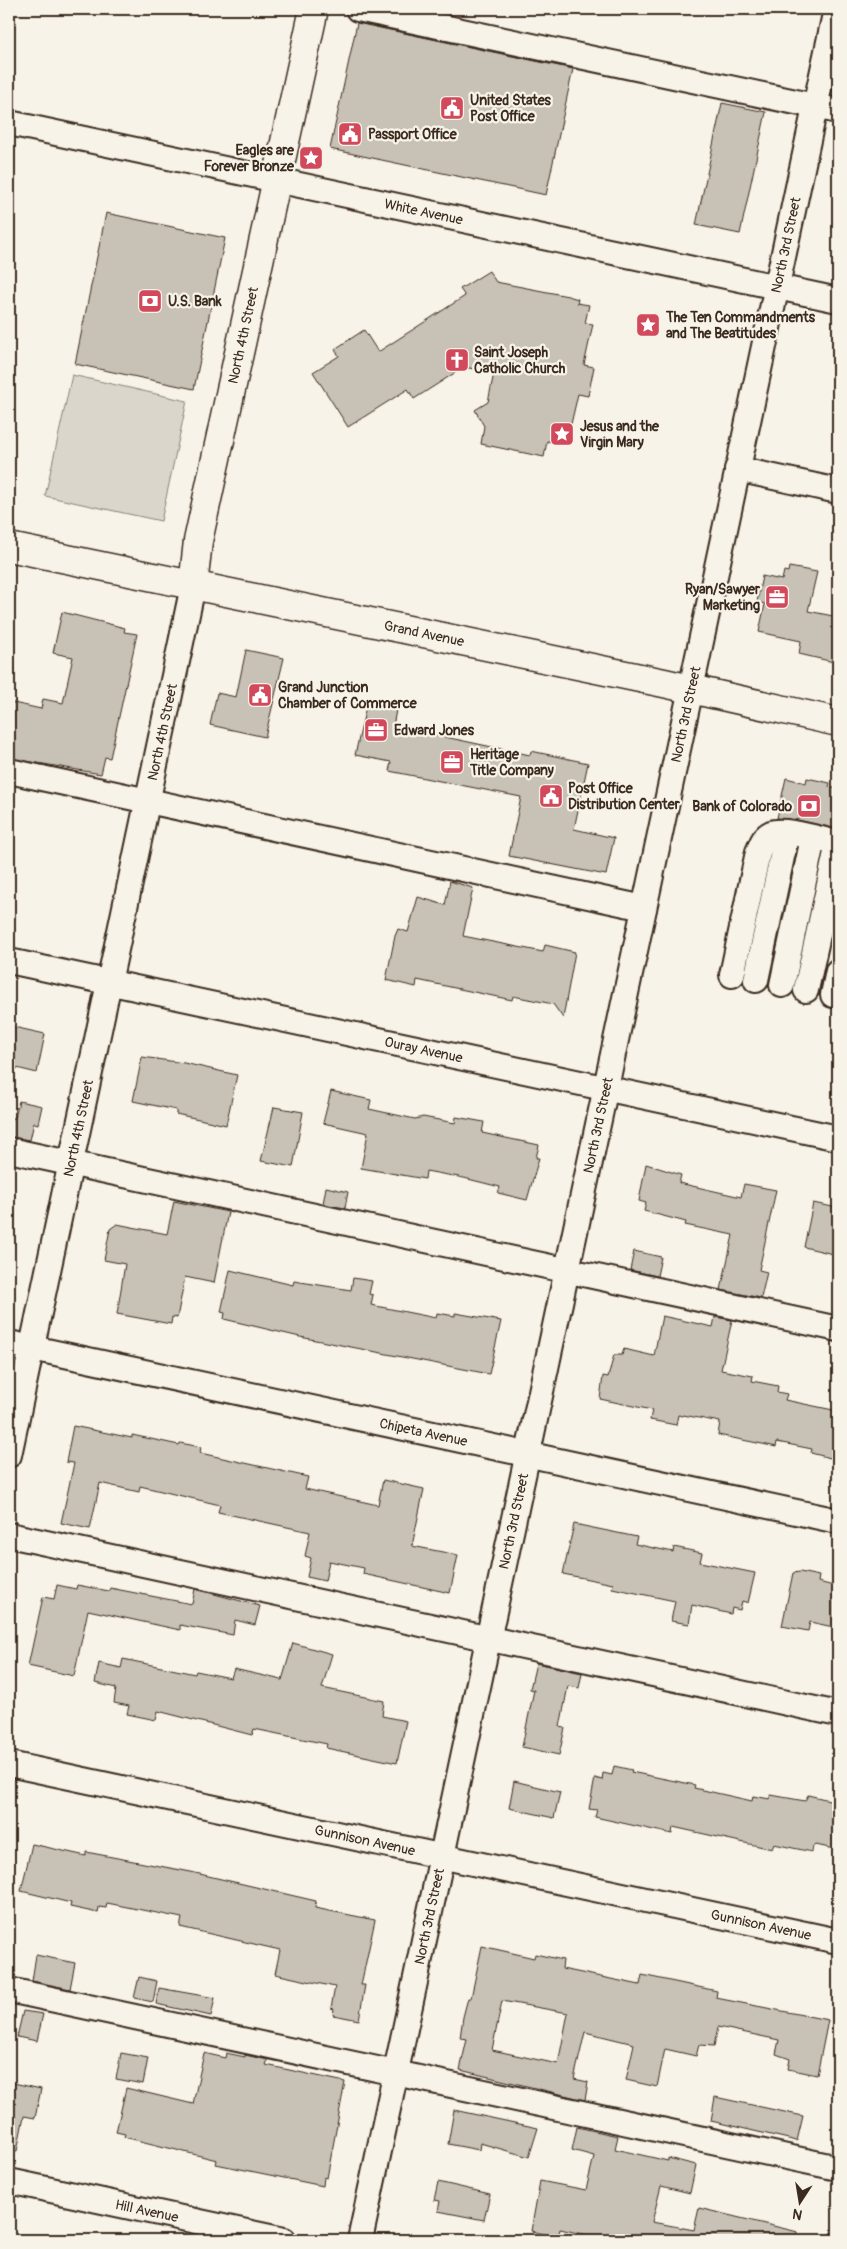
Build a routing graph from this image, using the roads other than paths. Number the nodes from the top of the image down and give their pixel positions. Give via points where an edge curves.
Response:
1 (314, 9) edge
2 (358, 9) edge
3 (836, 9) edge
4 (815, 106) junction
5 (838, 111) edge
6 (9, 123) edge
7 (276, 180) junction
8 (776, 287) junction
9 (838, 300) edge
10 (737, 469) junction
11 (838, 491) edge
12 (9, 547) edge
13 (193, 586) junction
14 (690, 691) junction
15 (838, 722) edge
16 (9, 771) edge
17 (148, 800) junction
18 (811, 838) edge
19 (838, 904) edge
20 (644, 908) junction
21 (9, 961) edge
22 (838, 971) edge
23 (110, 983) junction
24 (782, 985) junction
25 (606, 1088) junction
26 (838, 1138) edge
27 (9, 1150) edge
28 (71, 1163) junction
29 (567, 1272) junction
30 (838, 1329) edge
31 (9, 1344) edge
32 (32, 1348) junction
33 (528, 1454) junction
34 (9, 1455) edge
35 (838, 1521) edge
36 (9, 1535) edge
37 (489, 1638) junction
38 (838, 1714) edge
39 (9, 1764) edge
40 (443, 1857) junction
41 (838, 1941) edge
42 (9, 1990) edge
43 (396, 2074) junction
44 (838, 2168) edge
45 (9, 2181) edge
46 (284, 2240) edge
47 (360, 2240) edge

1 - 7 main road, North 4th Street
2 - 4 street
3 - 4 street, North 3rd Street
4 - 5 street
4 - 8 street, North 3rd Street
6 - 7 street, White Avenue
7 - 8 street, White Avenue
7 - 13 main road, North 4th Street via 198,541
8 - 9 street, White Avenue
8 - 10 street, North 3rd Street
10 - 11 street
10 - 14 street, North 3rd Street
12 - 13 main road, Grand Avenue
13 - 14 main road, Grand Avenue
13 - 17 street, North 4th Street
14 - 15 main road, Grand Avenue
14 - 20 street, North 3rd Street
16 - 17 street
17 - 20 street
17 - 23 street, North 4th Street
18 - 24 street
18 - 24 street
18 - 24 street via 770,834 758,852
19 - 24 street
20 - 25 street, North 3rd Street
21 - 23 street, Ouray Avenue
22 - 24 street
23 - 25 street, Ouray Avenue
23 - 28 street, North 4th Street
25 - 26 street, Ouray Avenue
25 - 29 street, North 3rd Street
27 - 28 street
28 - 29 street
28 - 32 street, North 4th Street
29 - 30 street
29 - 33 street, North 3rd Street
31 - 32 street, Chipeta Avenue
32 - 33 street, Chipeta Avenue
32 - 34 street, North 4th Street
33 - 35 street, Chipeta Avenue
33 - 37 street, North 3rd Street
36 - 37 street
37 - 38 street
37 - 40 street, North 3rd Street
39 - 40 street, Gunnison Avenue
40 - 41 street, Gunnison Avenue
40 - 43 street, North 3rd Street
42 - 43 street
43 - 44 street
43 - 47 street, North 3rd Street
45 - 46 street, Hill Avenue

